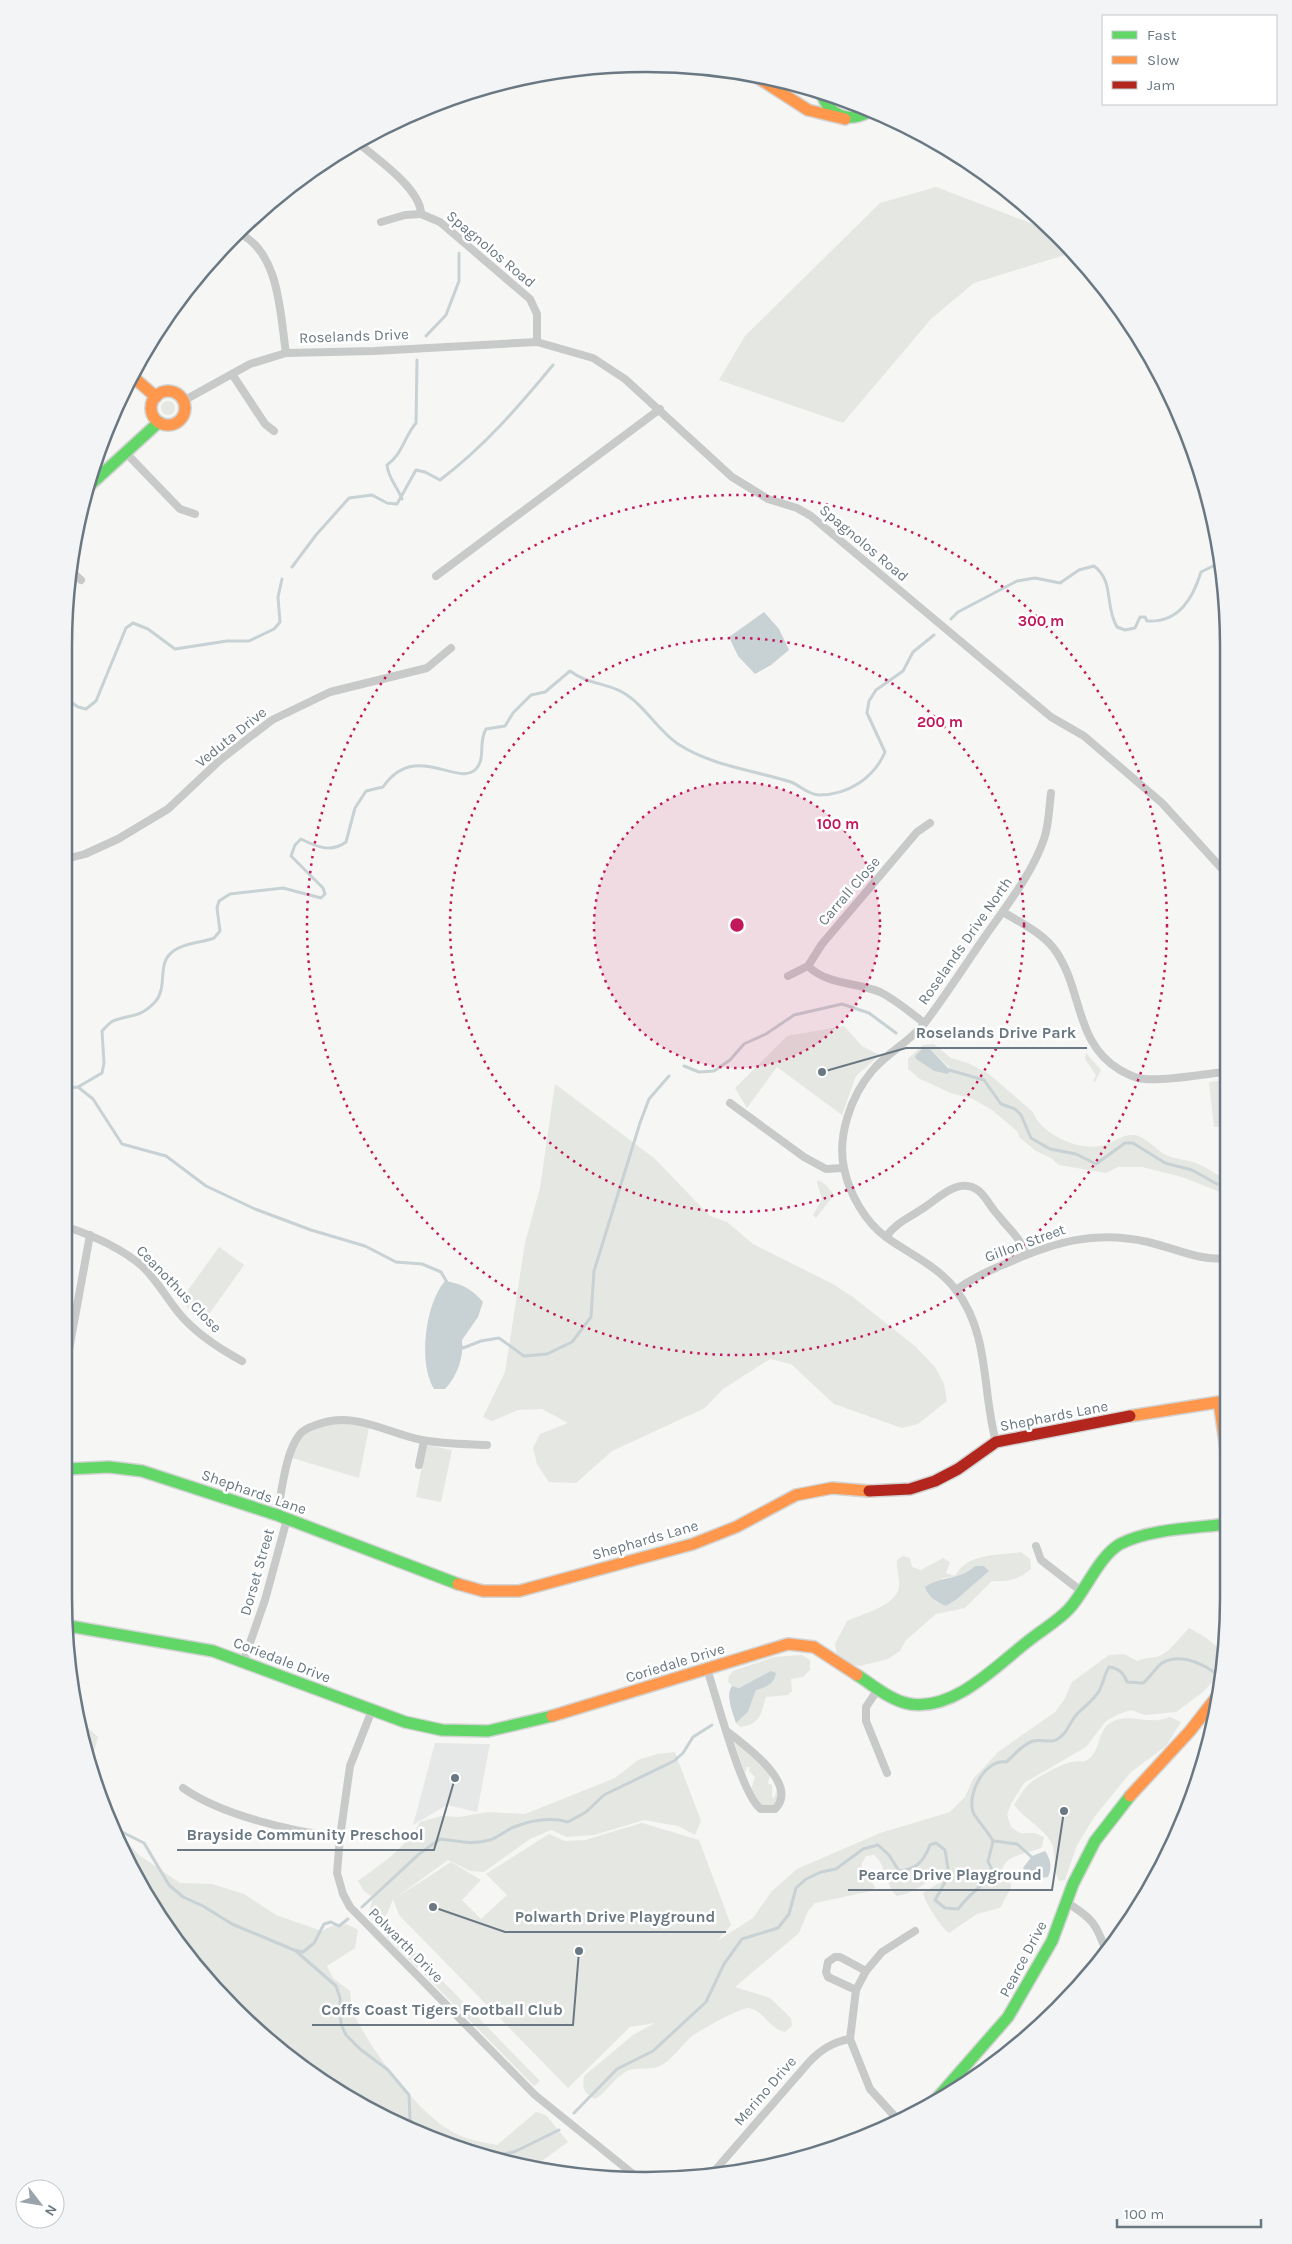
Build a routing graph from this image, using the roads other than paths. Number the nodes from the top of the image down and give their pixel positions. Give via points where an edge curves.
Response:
1 (772, 87) edge
2 (826, 102) edge
3 (862, 115) edge
4 (845, 118) junction
5 (363, 147) edge
6 (421, 214) junction
7 (381, 222) dead end
8 (243, 237) edge
9 (537, 342) junction
10 (286, 353) junction
11 (232, 374) junction
12 (138, 381) edge
13 (156, 397) junction
14 (184, 401) junction
15 (660, 409) junction
16 (159, 422) junction
17 (274, 431) dead end
18 (126, 453) junction
19 (98, 478) edge
20 (195, 514) dead end
21 (77, 576) edge
22 (436, 576) dead end
23 (81, 580) dead end
24 (451, 648) dead end
25 (1051, 793) dead end
26 (930, 823) dead end
27 (72, 857) edge
28 (1220, 867) edge
29 (1003, 912) junction
30 (808, 966) junction
31 (788, 976) dead end
32 (924, 1023) junction
33 (1220, 1072) edge
34 (730, 1103) dead end
35 (843, 1168) junction
36 (72, 1229) edge
37 (90, 1235) junction
38 (886, 1237) junction
39 (1026, 1255) junction
40 (1220, 1259) edge
41 (956, 1290) junction
42 (72, 1333) edge
43 (242, 1360) dead end
44 (1220, 1401) edge
45 (424, 1441) junction
46 (996, 1442) junction
47 (487, 1445) dead end
48 (419, 1465) dead end
49 (72, 1469) edge
50 (282, 1517) junction
51 (1220, 1525) edge
52 (1036, 1546) dead end
53 (1082, 1591) junction
54 (74, 1627) edge
55 (244, 1660) junction
56 (707, 1668) junction
57 (878, 1689) junction
58 (1209, 1706) edge
59 (372, 1710) junction
60 (728, 1732) junction
61 (887, 1773) dead end
62 (183, 1788) dead end
63 (340, 1837) junction
64 (1066, 1902) junction
65 (915, 1931) dead end
66 (1103, 1944) edge
67 (866, 1971) junction
68 (856, 1990) junction
69 (850, 2039) junction
70 (948, 2086) edge
71 (893, 2115) edge
72 (718, 2167) edge
73 (629, 2171) edge

1 - 4 street via 808,110
2 - 4 street via 829,109
3 - 4 street via 854,119
5 - 6 street via 405,182 419,204
6 - 7 street
6 - 9 street, Spagnolos Road via 440,222 530,299 537,314
8 - 10 street via 257,246 266,258
9 - 10 street, Roselands Drive
9 - 15 street, Spagnolos Road via 593,358 625,379
10 - 11 street, Roselands Drive via 250,364
11 - 14 street, Roselands Drive
11 - 17 street via 265,424
12 - 13 street
13 - 14 street via 164,392 173,392
13 - 16 street via 151,410
14 - 16 street via 180,419 168,425
15 - 22 street
15 - 28 street, Spagnolos Road via 732,477 768,499 811,516 1050,717 1100,749 1162,803
16 - 18 street
18 - 19 street
18 - 20 street via 180,510
21 - 23 street
24 - 27 street, Veduta Drive via 427,668 330,692 272,720 220,760 168,809 118,839
25 - 29 street, Roselands Drive North via 1045,838 1030,870
26 - 30 street, Carrall Close via 917,832 822,944
29 - 32 street, Roselands Drive North
29 - 33 street via 1041,936 1056,950 1091,1043 1106,1062 1127,1074 1145,1079
30 - 31 street
30 - 32 street via 830,979 879,992
32 - 35 street, Roselands Drive North via 872,1070 850,1108 843,1146
34 - 35 street via 811,1161 826,1169
35 - 38 street, Roselands Drive North via 855,1199
36 - 37 street, Ceanothus Close
37 - 42 street
37 - 43 street, Ceanothus Close via 121,1250 143,1267 197,1331 218,1348
38 - 39 street via 904,1219 948,1190 970,1186 979,1190 1016,1234
38 - 41 street, Roselands Drive North via 930,1265
39 - 40 street, Gillon Street via 1060,1242 1103,1236 1149,1242 1198,1257
39 - 41 street, Gillon Street via 970,1279
41 - 46 street, Roselands Drive North via 975,1325 982,1350 988,1414
44 - 46 street, Shephards Lane via 1158,1410
45 - 47 street, Dorset Street
45 - 48 street
45 - 50 street, Dorset Street via 355,1419 331,1420 305,1430 291,1450
46 - 50 street, Shephards Lane via 958,1469 910,1489 832,1488 796,1494 736,1527 693,1544 519,1591 483,1591 442,1580
49 - 50 street, Shephards Lane via 142,1470
50 - 55 street, Dorset Street via 265,1600
51 - 53 street, Coriedale Drive via 1128,1540 1107,1555
52 - 53 street via 1041,1560
53 - 57 street, Coriedale Drive via 1069,1609 960,1693 941,1701 910,1706
54 - 55 street, Coriedale Drive via 170,1642
55 - 59 street, Coriedale Drive
56 - 57 street, Coriedale Drive via 788,1644 802,1644 814,1647
56 - 59 street, Coriedale Drive via 591,1705 488,1730 442,1730
56 - 60 street
57 - 61 street via 866,1707 866,1721
58 - 64 street, Pearce Drive via 1184,1738 1120,1807 1095,1841 1082,1862
59 - 63 street, Polwarth Drive via 350,1766
60 - 60 street via 753,1802 765,1811 774,1809 781,1794 771,1769
62 - 63 street via 199,1800 265,1822 303,1833
63 - 73 street, Polwarth Drive via 337,1873 343,1894 359,1918 540,2100
64 - 66 street via 1084,1912 1095,1924
64 - 70 street, Pearce Drive via 1052,1941 1008,2017
65 - 67 street via 882,1952
67 - 68 street
67 - 68 street via 840,1958 828,1962 828,1976
68 - 69 street
69 - 71 street via 870,2090
69 - 72 street, Merino Drive via 836,2041 822,2049

